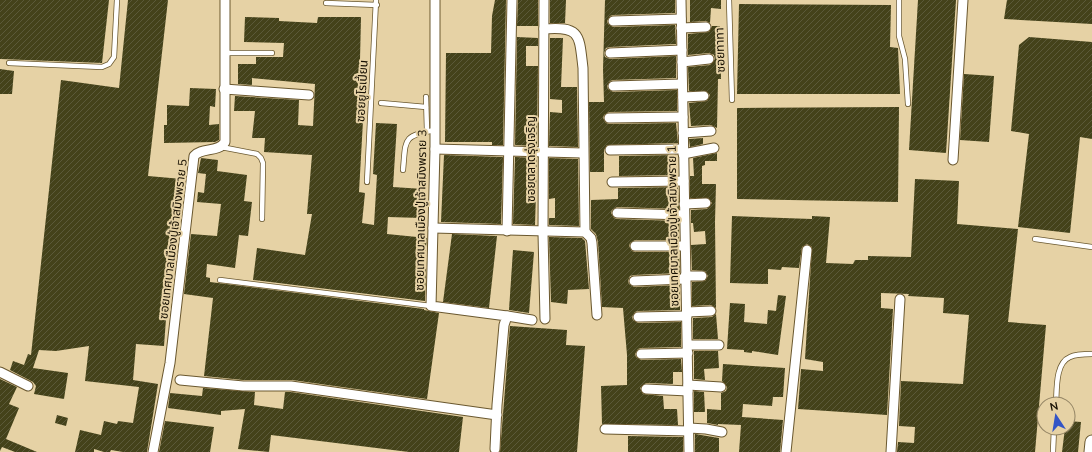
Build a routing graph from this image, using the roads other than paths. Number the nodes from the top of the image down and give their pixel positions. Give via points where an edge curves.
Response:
1 (117, 0) edge
2 (225, 0) edge
3 (435, 0) edge
4 (512, 0) edge
5 (544, 0) edge
6 (681, 0) edge
7 (728, 0) edge
8 (899, 0) edge
9 (963, 0) edge
10 (376, 2) edge
11 (326, 3) dead end
12 (614, 21) dead end
13 (681, 24) junction
14 (706, 27) dead end
15 (544, 30) junction
16 (682, 50) junction
17 (224, 53) junction
18 (272, 53) dead end
19 (610, 53) dead end
20 (709, 60) dead end
21 (682, 62) junction
22 (9, 63) dead end
23 (682, 84) junction
24 (613, 86) dead end
25 (224, 89) junction
26 (309, 95) dead end
27 (704, 96) dead end
28 (426, 97) dead end
29 (682, 97) junction
30 (732, 100) dead end
31 (381, 103) dead end
32 (908, 104) dead end
33 (426, 107) junction
34 (683, 117) junction
35 (609, 118) dead end
36 (431, 131) junction
37 (712, 131) dead end
38 (683, 133) junction
39 (221, 147) junction
40 (714, 148) dead end
41 (435, 149) junction
42 (610, 150) dead end
43 (683, 151) junction
44 (509, 152) junction
45 (542, 153) junction
46 (583, 153) junction
47 (953, 160) dead end
48 (403, 170) dead end
49 (684, 181) junction
50 (367, 182) dead end
51 (612, 182) dead end
52 (706, 202) dead end
53 (684, 204) junction
54 (617, 213) dead end
55 (684, 215) junction
56 (262, 219) dead end
57 (433, 228) junction
58 (507, 231) junction
59 (543, 232) junction
60 (585, 232) junction
61 (1035, 238) dead end
62 (635, 246) dead end
63 (684, 246) junction
64 (1092, 247) edge
65 (807, 250) dead end
66 (702, 276) dead end
67 (685, 278) junction
68 (220, 280) dead end
69 (634, 281) dead end
70 (900, 299) dead end
71 (431, 306) junction
72 (711, 311) dead end
73 (687, 314) junction
74 (597, 315) dead end
75 (507, 316) junction
76 (638, 317) dead end
77 (545, 319) dead end
78 (532, 320) dead end
79 (719, 345) dead end
80 (688, 349) junction
81 (641, 354) dead end
82 (1092, 354) edge
83 (0, 372) edge
84 (180, 380) dead end
85 (28, 386) dead end
86 (721, 387) dead end
87 (688, 388) junction
88 (646, 389) dead end
89 (1057, 396) edge
90 (497, 415) junction
91 (605, 429) dead end
92 (689, 429) junction
93 (722, 432) dead end
94 (1054, 436) edge
95 (1092, 442) edge
96 (495, 449) dead end
97 (153, 452) edge
98 (689, 452) edge
99 (786, 452) edge
100 (891, 452) edge
101 (1053, 452) edge
102 (1091, 452) edge

1 - 22 lane via 114,57 109,64 102,67
2 - 17 street
3 - 36 street, ซอยเทศบาลเมืองปู่เจ้าสมิงพราย 3
4 - 44 street
5 - 15 street, ซอยตลาดรุ่งเจริญ
6 - 13 street, ซอยเทศบาลเมืองปู่เจ้าสมิงพราย 1
7 - 30 lane, ซอยทาทา
8 - 32 lane via 899,36 905,59
9 - 47 street
10 - 11 lane
10 - 50 lane, ซอยยูโรเปี้ยน
12 - 13 street
13 - 14 street
13 - 16 street, ซอยเทศบาลเมืองปู่เจ้าสมิงพราย 1
15 - 45 street, ซอยตลาดรุ่งเจริญ
15 - 46 street via 569,30 575,33 580,42
16 - 19 street
16 - 21 street, ซอยเทศบาลเมืองปู่เจ้าสมิงพราย 1
17 - 18 lane
17 - 25 street
20 - 21 street
21 - 23 street, ซอยเทศบาลเมืองปู่เจ้าสมิงพราย 1
23 - 24 street
23 - 29 street, ซอยเทศบาลเมืองปู่เจ้าสมิงพราย 1
25 - 26 street
25 - 39 street via 225,142
27 - 29 street
28 - 33 lane
29 - 34 street, ซอยเทศบาลเมืองปู่เจ้าสมิงพราย 1
31 - 33 lane
33 - 36 lane
34 - 35 street
34 - 38 street, ซอยเทศบาลเมืองปู่เจ้าสมิงพราย 1
36 - 41 street, ซอยเทศบาลเมืองปู่เจ้าสมิงพราย 3
36 - 48 lane via 409,137
37 - 38 street
38 - 43 street, ซอยเทศบาลเมืองปู่เจ้าสมิงพราย 1
39 - 56 lane via 257,154 261,158
39 - 97 street, ซอยเทศบาลเมืองปู่เจ้าสมิงพราย 5 via 198,152 194,156 170,363
40 - 43 street
41 - 44 street
41 - 57 street, ซอยเทศบาลเมืองปู่เจ้าสมิงพราย 3
42 - 43 street
43 - 49 street, ซอยเทศบาลเมืองปู่เจ้าสมิงพราย 1
44 - 45 street
44 - 58 street
45 - 46 street
45 - 59 street, ซอยตลาดรุ่งเจริญ
46 - 60 street
49 - 51 street
49 - 53 street, ซอยเทศบาลเมืองปู่เจ้าสมิงพราย 1
52 - 53 street
53 - 55 street, ซอยเทศบาลเมืองปู่เจ้าสมิงพราย 1
54 - 55 street
55 - 63 street, ซอยเทศบาลเมืองปู่เจ้าสมิงพราย 1
57 - 58 street
57 - 71 street, ซอยเทศบาลเมืองปู่เจ้าสมิงพราย 3
58 - 59 street
59 - 60 street
59 - 77 street, ซอยตลาดรุ่งเจริญ
60 - 74 street via 592,243
61 - 64 lane
62 - 63 street
63 - 67 street, ซอยเทศบาลเมืองปู่เจ้าสมิงพราย 1
65 - 99 street
66 - 67 street
67 - 69 street
67 - 73 street, ซอยเทศบาลเมืองปู่เจ้าสมิงพราย 1
68 - 71 lane
70 - 100 street
71 - 75 street, ซอยเทศบาลเมืองปู่เจ้าสมิงพราย 3
72 - 73 street
73 - 76 street
73 - 80 street, ซอยเทศบาลเมืองปู่เจ้าสมิงพราย 1
75 - 78 street, ซอยเทศบาลเมืองปู่เจ้าสมิงพราย 3
75 - 90 street via 504,325
79 - 80 street
80 - 81 street
80 - 87 street, ซอยเทศบาลเมืองปู่เจ้าสมิงพราย 1
82 - 89 lane via 1072,356 1063,362
83 - 85 street
84 - 90 street via 243,386 291,386
86 - 87 street
87 - 88 street
87 - 92 street, ซอยเทศบาลเมืองปู่เจ้าสมิงพราย 1
90 - 96 street
91 - 92 street
92 - 93 street
92 - 98 street, ซอยเทศบาลเมืองปู่เจ้าสมิงพราย 1
94 - 101 lane
95 - 102 main road

